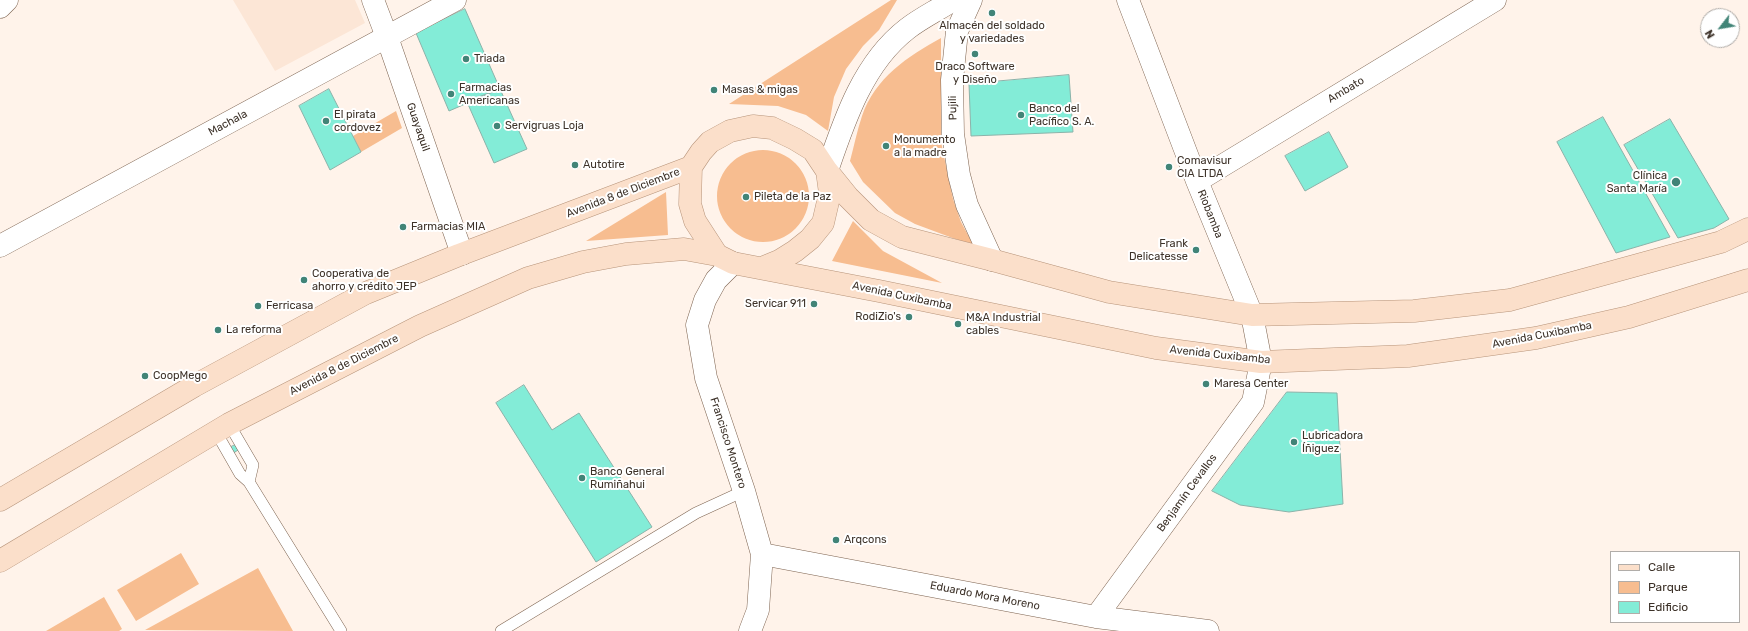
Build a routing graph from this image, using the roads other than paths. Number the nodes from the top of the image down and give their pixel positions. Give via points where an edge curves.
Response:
1 (7, 0) edge
2 (373, 0) edge
3 (455, 0) edge
4 (953, 0) edge
5 (971, 0) edge
6 (1128, 0) edge
7 (1495, 0) edge
8 (0, 7) edge
9 (387, 36) junction
10 (691, 167) junction
11 (827, 171) junction
12 (1197, 181) junction
13 (1748, 229) edge
14 (0, 245) edge
15 (462, 254) junction
16 (726, 259) junction
17 (992, 260) junction
18 (762, 268) junction
19 (1748, 280) edge
20 (1252, 315) junction
21 (1261, 362) junction
22 (223, 428) junction
23 (249, 482) junction
24 (744, 491) junction
25 (0, 500) edge
26 (762, 554) junction
27 (0, 561) edge
28 (1096, 617) junction
29 (340, 631) edge
30 (501, 631) edge
31 (750, 631) edge
32 (1208, 631) edge

1 - 8 street
2 - 9 street, Guayaquil
3 - 9 street, Machala
4 - 11 street via 906,30 878,58 858,93
5 - 17 street, Pujili via 957,31 952,80 953,134 967,205
6 - 12 street, Riobamba
7 - 12 street, Ambato
9 - 14 street, Machala
9 - 15 street, Guayaquil
10 - 11 main road via 710,142 730,131 753,126 772,128 796,139 812,150
10 - 15 main road, Avenida 8 de Diciembre
10 - 16 main road via 690,204 695,221
11 - 17 main road via 871,220 902,237
11 - 18 main road via 830,193 823,223 810,239 794,251
12 - 20 street, Riobamba
13 - 20 main road via 1721,242 1510,300 1414,311
15 - 25 main road, Avenida 8 de Diciembre via 366,293 302,327 194,386
16 - 18 main road
16 - 22 main road, Avenida 8 de Diciembre via 684,249 626,254 583,262 528,278 420,326
16 - 24 street, Francisco Montero via 705,300 697,325 706,378
17 - 20 main road via 1109,292
18 - 21 main road, Avenida Cuxibamba via 1156,348
19 - 21 main road, Avenida Cuxibamba via 1629,317 1536,338 1408,356
20 - 21 street, Riobamba
21 - 28 street, Benjamín Cevallos via 1253,402
22 - 23 lane via 240,474
22 - 23 lane via 253,465
22 - 27 main road, Avenida 8 de Diciembre
23 - 29 lane
24 - 26 street, Francisco Montero
24 - 30 lane via 696,513
26 - 28 street, Eduardo Mora Moreno
26 - 31 street, Francisco Montero via 758,610
28 - 32 street, Eduardo Mora Moreno

